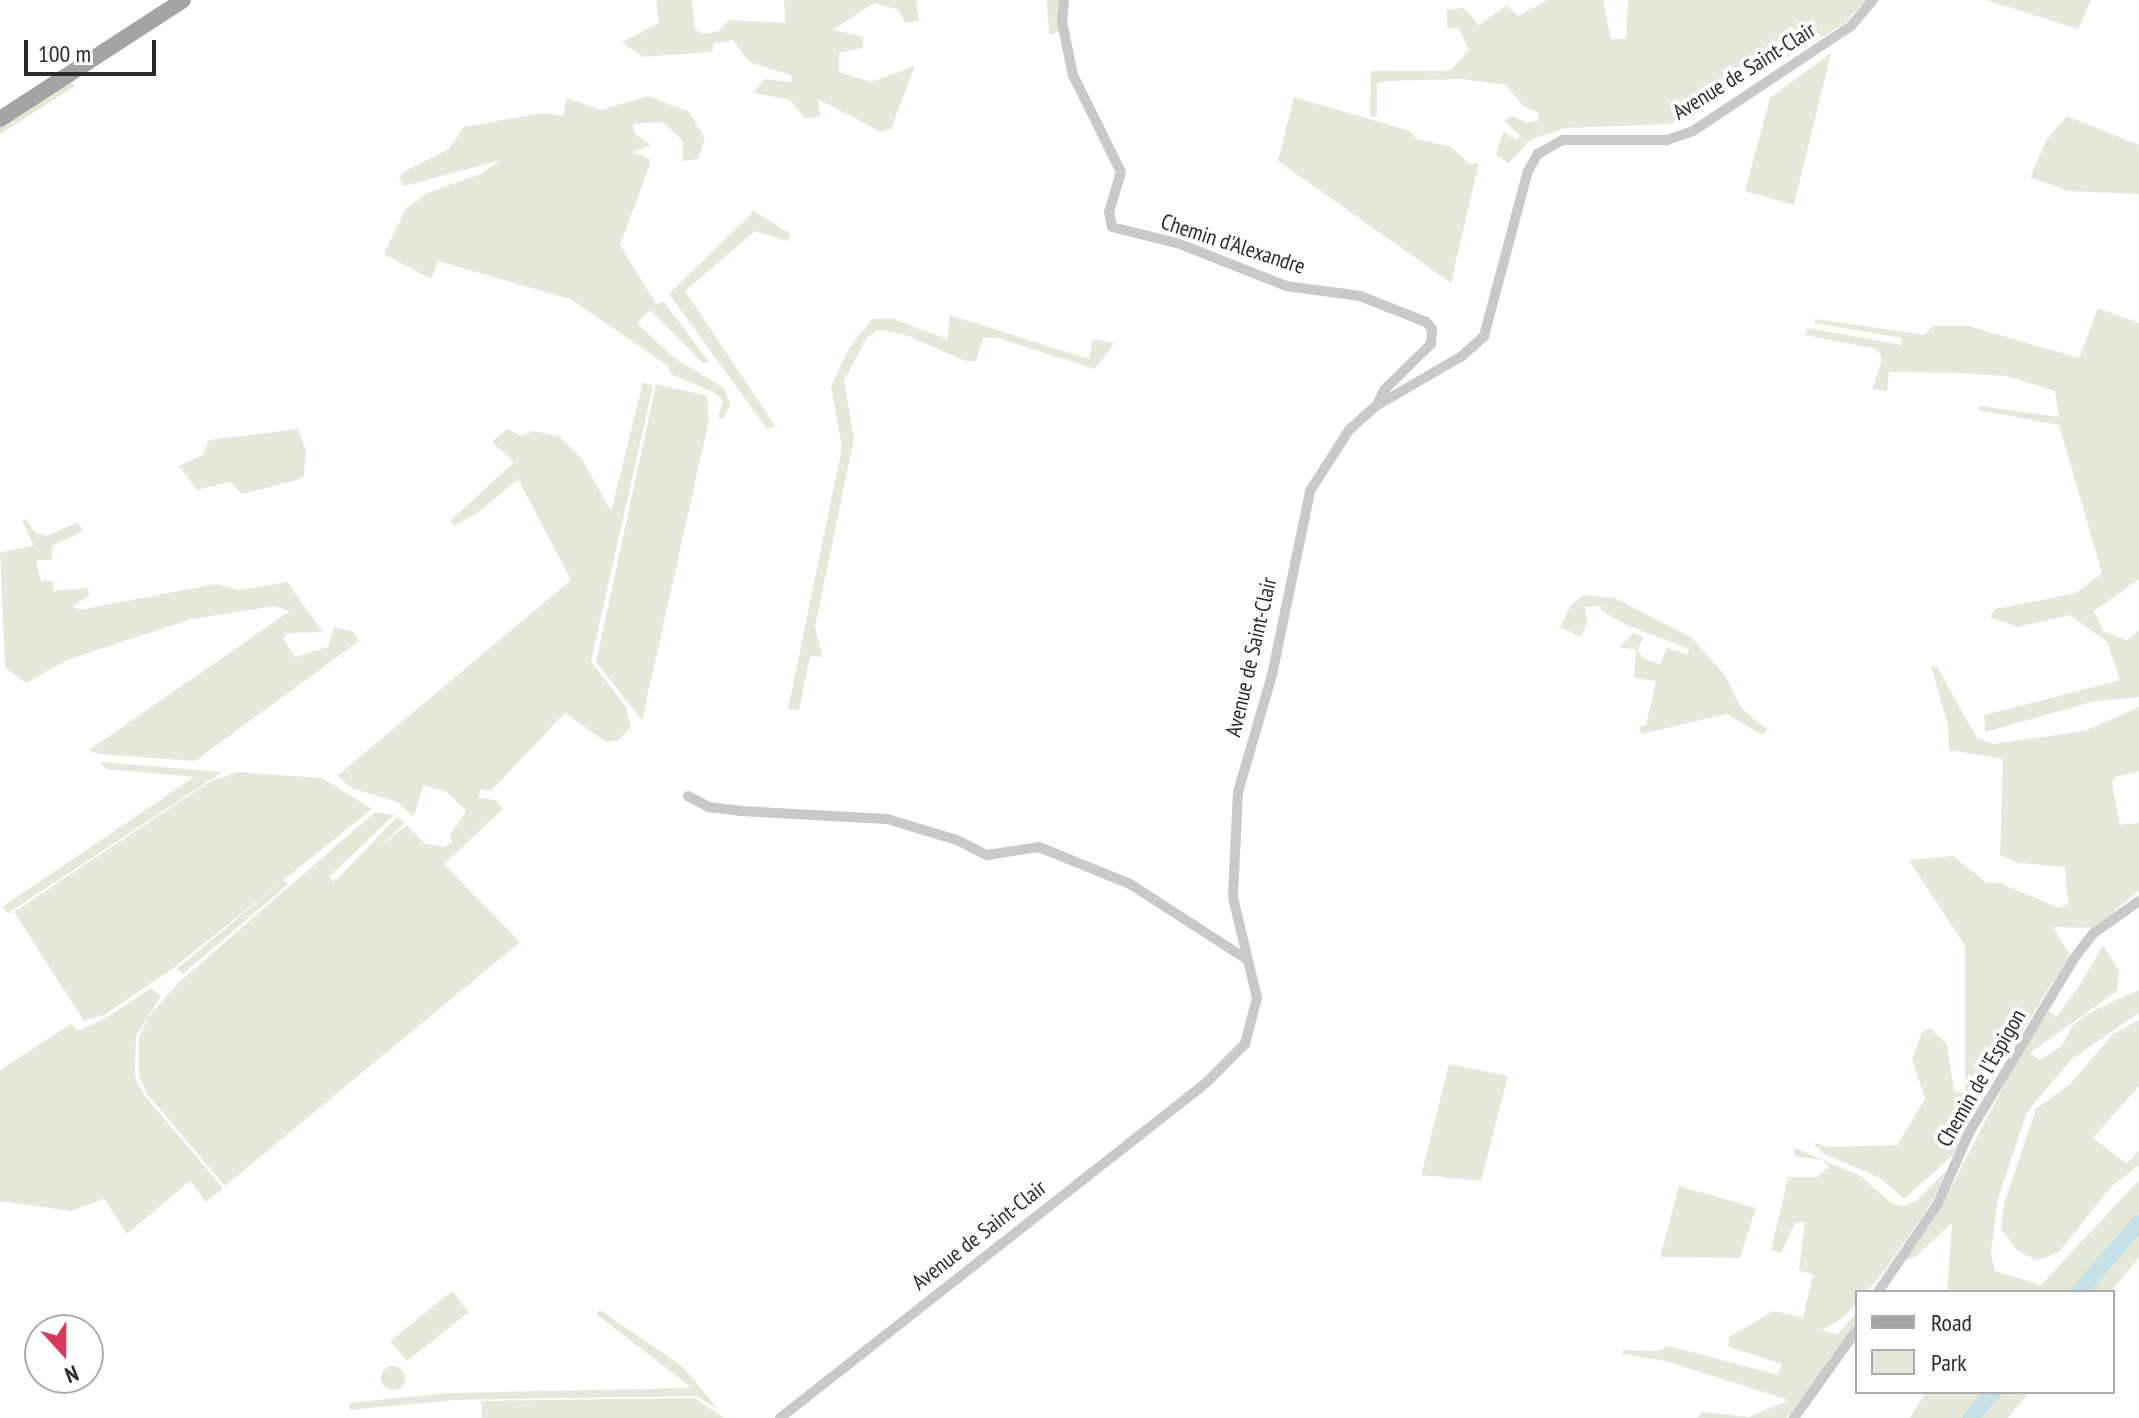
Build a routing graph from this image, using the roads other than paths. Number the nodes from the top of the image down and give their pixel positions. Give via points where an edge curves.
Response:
1 (183, 0) edge
2 (1064, 0) edge
3 (1873, 0) edge
4 (0, 119) edge
5 (1376, 406) junction
6 (688, 796) dead end
7 (2139, 901) edge
8 (1248, 960) junction
9 (1879, 1290) edge
10 (1855, 1333) edge
11 (780, 1418) edge
12 (1794, 1418) edge

1 - 4 main road
2 - 5 street, Chemin d'Alexandre via 1062,22 1073,75 1121,172 1109,212 1112,227 1180,244 1286,286 1360,296 1426,322 1432,329 1431,344 1384,390
3 - 5 street, Avenue de Saint-Clair via 1851,26 1693,131 1667,140 1562,140 1538,154 1528,171 1484,336 1462,356
5 - 8 street, Avenue de Saint-Clair via 1331,452 1310,491 1272,675 1238,792 1233,897
6 - 8 street via 709,807 740,811 887,819 987,855 1039,847 1130,884
7 - 9 street, Chemin de l'Espigon via 2094,933 2075,957 1970,1131 1937,1205
8 - 11 street, Avenue de Saint-Clair via 1256,1011 1235,1057
10 - 12 street

